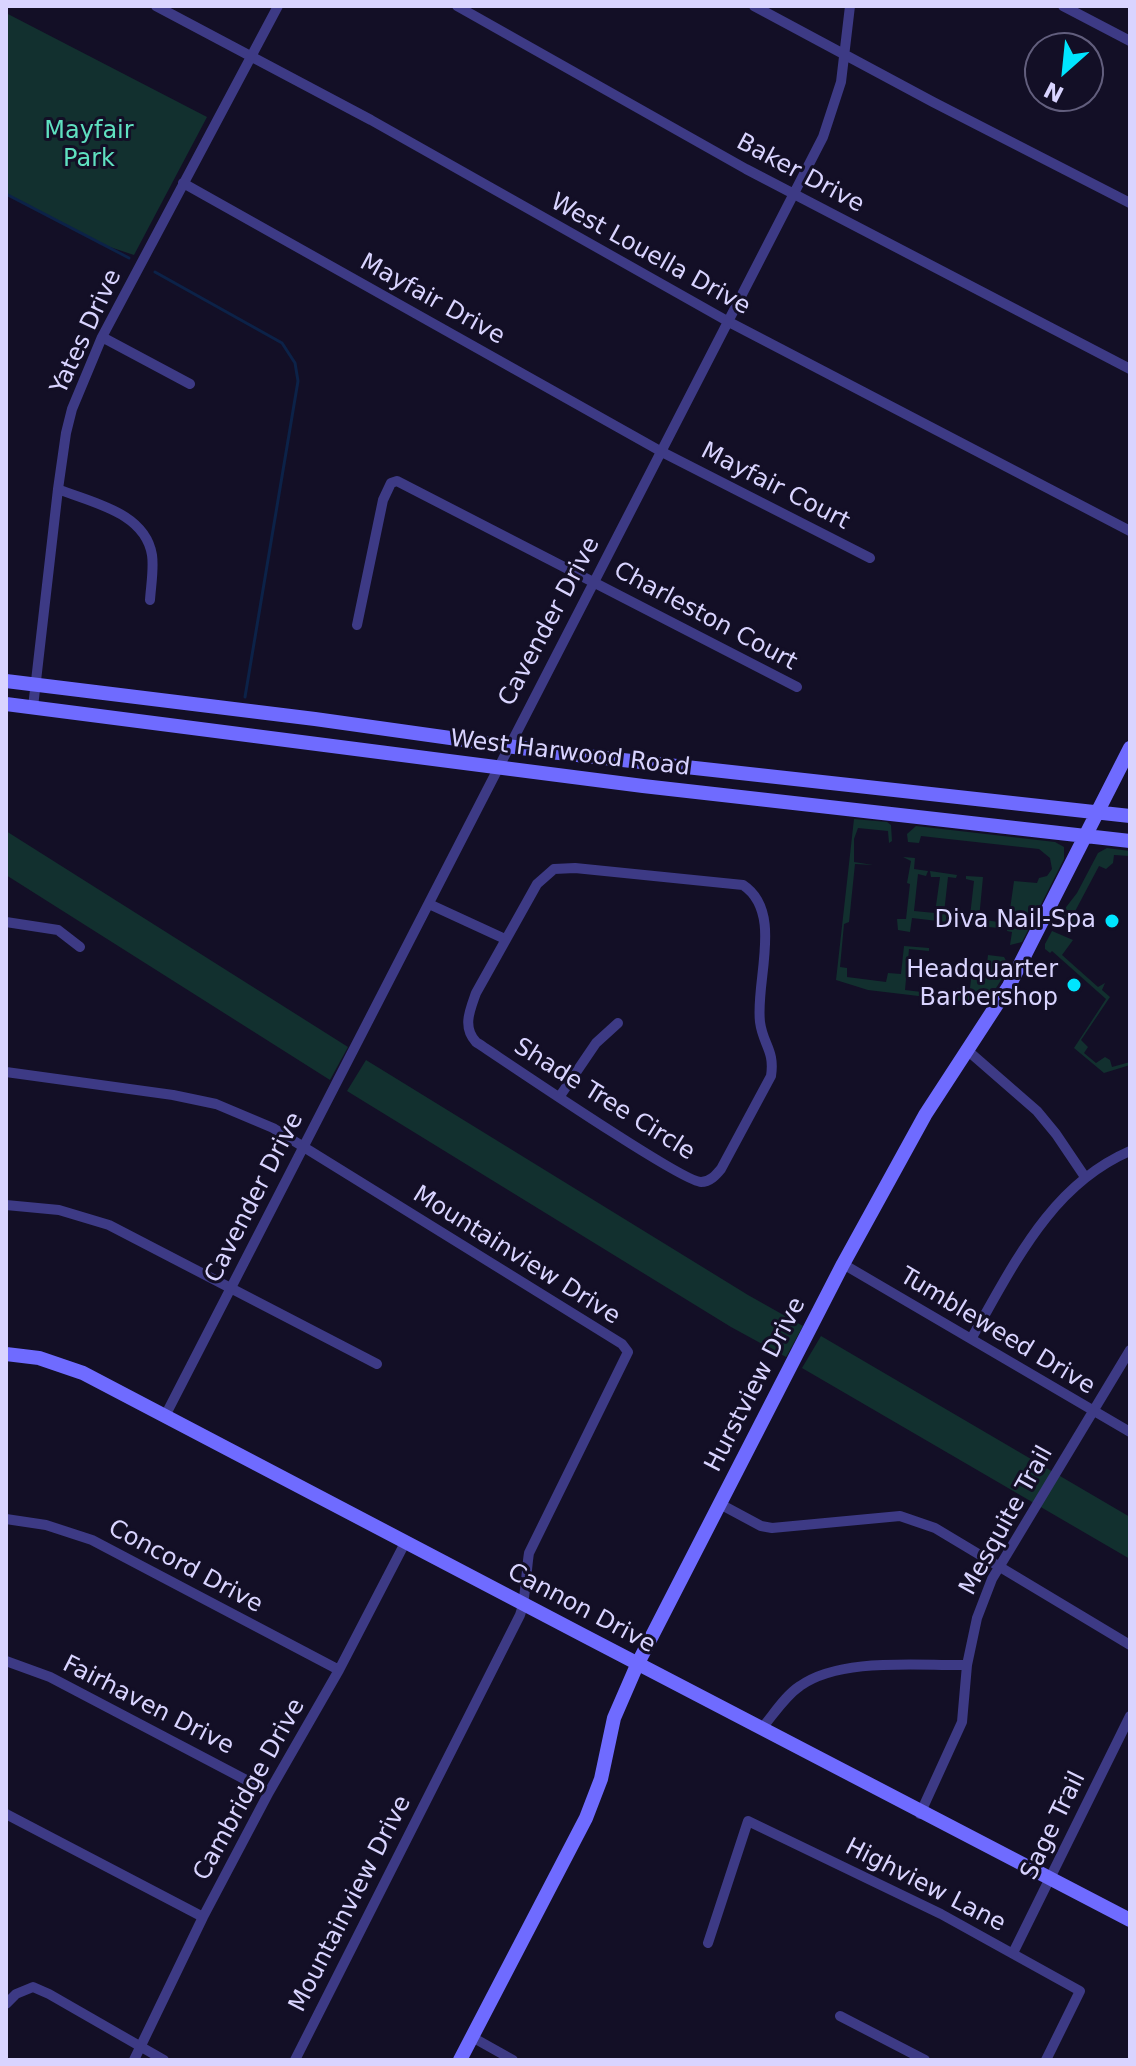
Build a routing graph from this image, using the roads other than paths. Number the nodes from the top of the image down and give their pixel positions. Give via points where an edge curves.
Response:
1 (156, 6) edge
2 (278, 6) edge
3 (457, 6) edge
4 (754, 6) edge
5 (850, 6) edge
6 (1063, 6) edge
7 (1130, 41) edge
8 (846, 55) junction
9 (250, 56) junction
10 (183, 183) junction
11 (794, 194) junction
12 (1130, 203) edge
13 (729, 322) junction
14 (102, 337) junction
15 (1130, 369) edge
16 (190, 384) dead end
17 (662, 452) junction
18 (58, 489) junction
19 (1130, 531) edge
20 (870, 558) dead end
21 (594, 581) junction
22 (150, 600) dead end
23 (357, 625) dead end
24 (6, 681) edge
25 (36, 684) junction
26 (797, 687) dead end
27 (6, 704) edge
28 (33, 707) junction
29 (508, 746) junction
30 (1130, 748) edge
31 (497, 767) junction
32 (1097, 813) junction
33 (1130, 816) edge
34 (1086, 836) junction
35 (1130, 841) edge
36 (429, 904) junction
37 (6, 922) edge
38 (505, 939) junction
39 (80, 947) dead end
40 (618, 1023) dead end
41 (967, 1050) junction
42 (6, 1072) edge
43 (560, 1096) junction
44 (303, 1147) junction
45 (1130, 1151) edge
46 (1085, 1177) junction
47 (6, 1205) edge
48 (843, 1264) junction
49 (231, 1288) junction
50 (971, 1339) junction
51 (1130, 1350) edge
52 (6, 1354) edge
53 (377, 1364) dead end
54 (1093, 1412) junction
55 (165, 1416) junction
56 (1130, 1432) edge
57 (720, 1504) junction
58 (6, 1519) edge
59 (406, 1541) junction
60 (1000, 1566) junction
61 (524, 1603) junction
62 (1130, 1645) edge
63 (6, 1661) edge
64 (637, 1665) junction
65 (967, 1665) junction
66 (339, 1670) junction
67 (1130, 1716) edge
68 (762, 1728) junction
69 (269, 1792) junction
70 (6, 1814) edge
71 (920, 1814) junction
72 (1050, 1879) junction
73 (203, 1917) junction
74 (1130, 1920) edge
75 (708, 1943) dead end
76 (1013, 1953) junction
77 (6, 2004) edge
78 (840, 2016) dead end
79 (472, 2037) junction
80 (141, 2048) junction
81 (134, 2060) edge
82 (164, 2060) edge
83 (295, 2060) edge
84 (460, 2060) edge
85 (513, 2060) edge
86 (925, 2060) edge
87 (1046, 2060) edge

1 - 9 street, West Louella Drive
2 - 9 street, Yates Drive
3 - 11 street, Baker Drive
4 - 8 street
5 - 8 street, Cavender Drive
6 - 7 street
8 - 11 street, Cavender Drive via 831,117
8 - 12 street
9 - 10 street, Yates Drive
9 - 13 street, West Louella Drive
10 - 14 street, Yates Drive
10 - 17 street, Mayfair Drive
11 - 13 street, Cavender Drive
11 - 15 street, Baker Drive
13 - 17 street, Cavender Drive
13 - 19 street, West Louella Drive
14 - 16 street
14 - 18 street, Yates Drive via 72,409
17 - 20 street, Mayfair Court
17 - 21 street, Cavender Drive
18 - 22 street via 122,515 146,535 152,566
18 - 25 street, Yates Drive
21 - 23 street, Charleston Court via 397,481 383,500
21 - 26 street, Charleston Court
21 - 29 street, Cavender Drive
24 - 25 street, West Harwood Road
25 - 28 street, Yates Drive
25 - 29 street, West Harwood Road
27 - 28 street, West Harwood Road
28 - 31 street, West Harwood Road
29 - 31 street, Cavender Drive
29 - 32 street, West Harwood Road
30 - 32 street, Hurstview Drive
31 - 34 street, West Harwood Road
31 - 36 street, Cavender Drive
32 - 33 street, West Harwood Road
32 - 34 street, Hurstview Drive
34 - 35 street, West Harwood Road
34 - 41 street, Hurstview Drive via 1009,986
36 - 38 street
36 - 44 street, Cavender Drive
37 - 39 street via 58,930
38 - 43 street, Shade Tree Circle via 473,1002 467,1028 476,1042
38 - 43 street, Shade Tree Circle via 537,884 554,869 743,885 754,892 761,907 759,1018 773,1059 771,1076 715,1176 698,1182
40 - 43 street via 596,1043
41 - 46 street via 1037,1111
41 - 48 street, Hurstview Drive
42 - 44 street, Mountainview Drive via 216,1104
44 - 49 street, Cavender Drive
44 - 61 street, Mountainview Drive via 628,1352 529,1553
45 - 46 street
46 - 50 street via 1032,1235
47 - 49 street via 98,1220
48 - 50 street, Tumbleweed Drive
48 - 57 street, Hurstview Drive
49 - 53 street
49 - 55 street, Cavender Drive
50 - 54 street, Tumbleweed Drive
51 - 54 street, Mesquite Trail
52 - 55 street, Cannon Drive via 39,1358 83,1373
54 - 56 street, Tumbleweed Drive
54 - 60 street, Mesquite Trail
55 - 59 street, Cannon Drive
57 - 60 street via 772,1528 900,1516 935,1528
57 - 64 street, Hurstview Drive
58 - 66 street, Concord Drive via 92,1540
59 - 61 street, Cannon Drive
59 - 66 street, Cambridge Drive
60 - 62 street
60 - 65 street, Mesquite Trail via 977,1618
61 - 64 street, Cannon Drive
61 - 83 street, Mountainview Drive
63 - 69 street, Fairhaven Drive via 50,1677
64 - 68 street, Cannon Drive
64 - 79 street, Hurstview Drive via 614,1718 586,1818
65 - 68 street via 869,1666 825,1674 793,1692
65 - 71 street, Mesquite Trail via 962,1722
66 - 69 street, Cambridge Drive
67 - 72 street, Sage Trail
68 - 71 street, Cannon Drive
69 - 73 street, Cambridge Drive
70 - 73 street
71 - 72 street, Cannon Drive
72 - 74 street, Cannon Drive
72 - 76 street, Sage Trail
73 - 80 street, Cambridge Drive
75 - 76 street, Highview Lane via 748,1821
76 - 87 street, Highview Lane via 1080,1991
77 - 80 street via 33,1987
78 - 86 street
79 - 84 street, Hurstview Drive
79 - 85 street
80 - 81 street, Cambridge Drive
80 - 82 street

